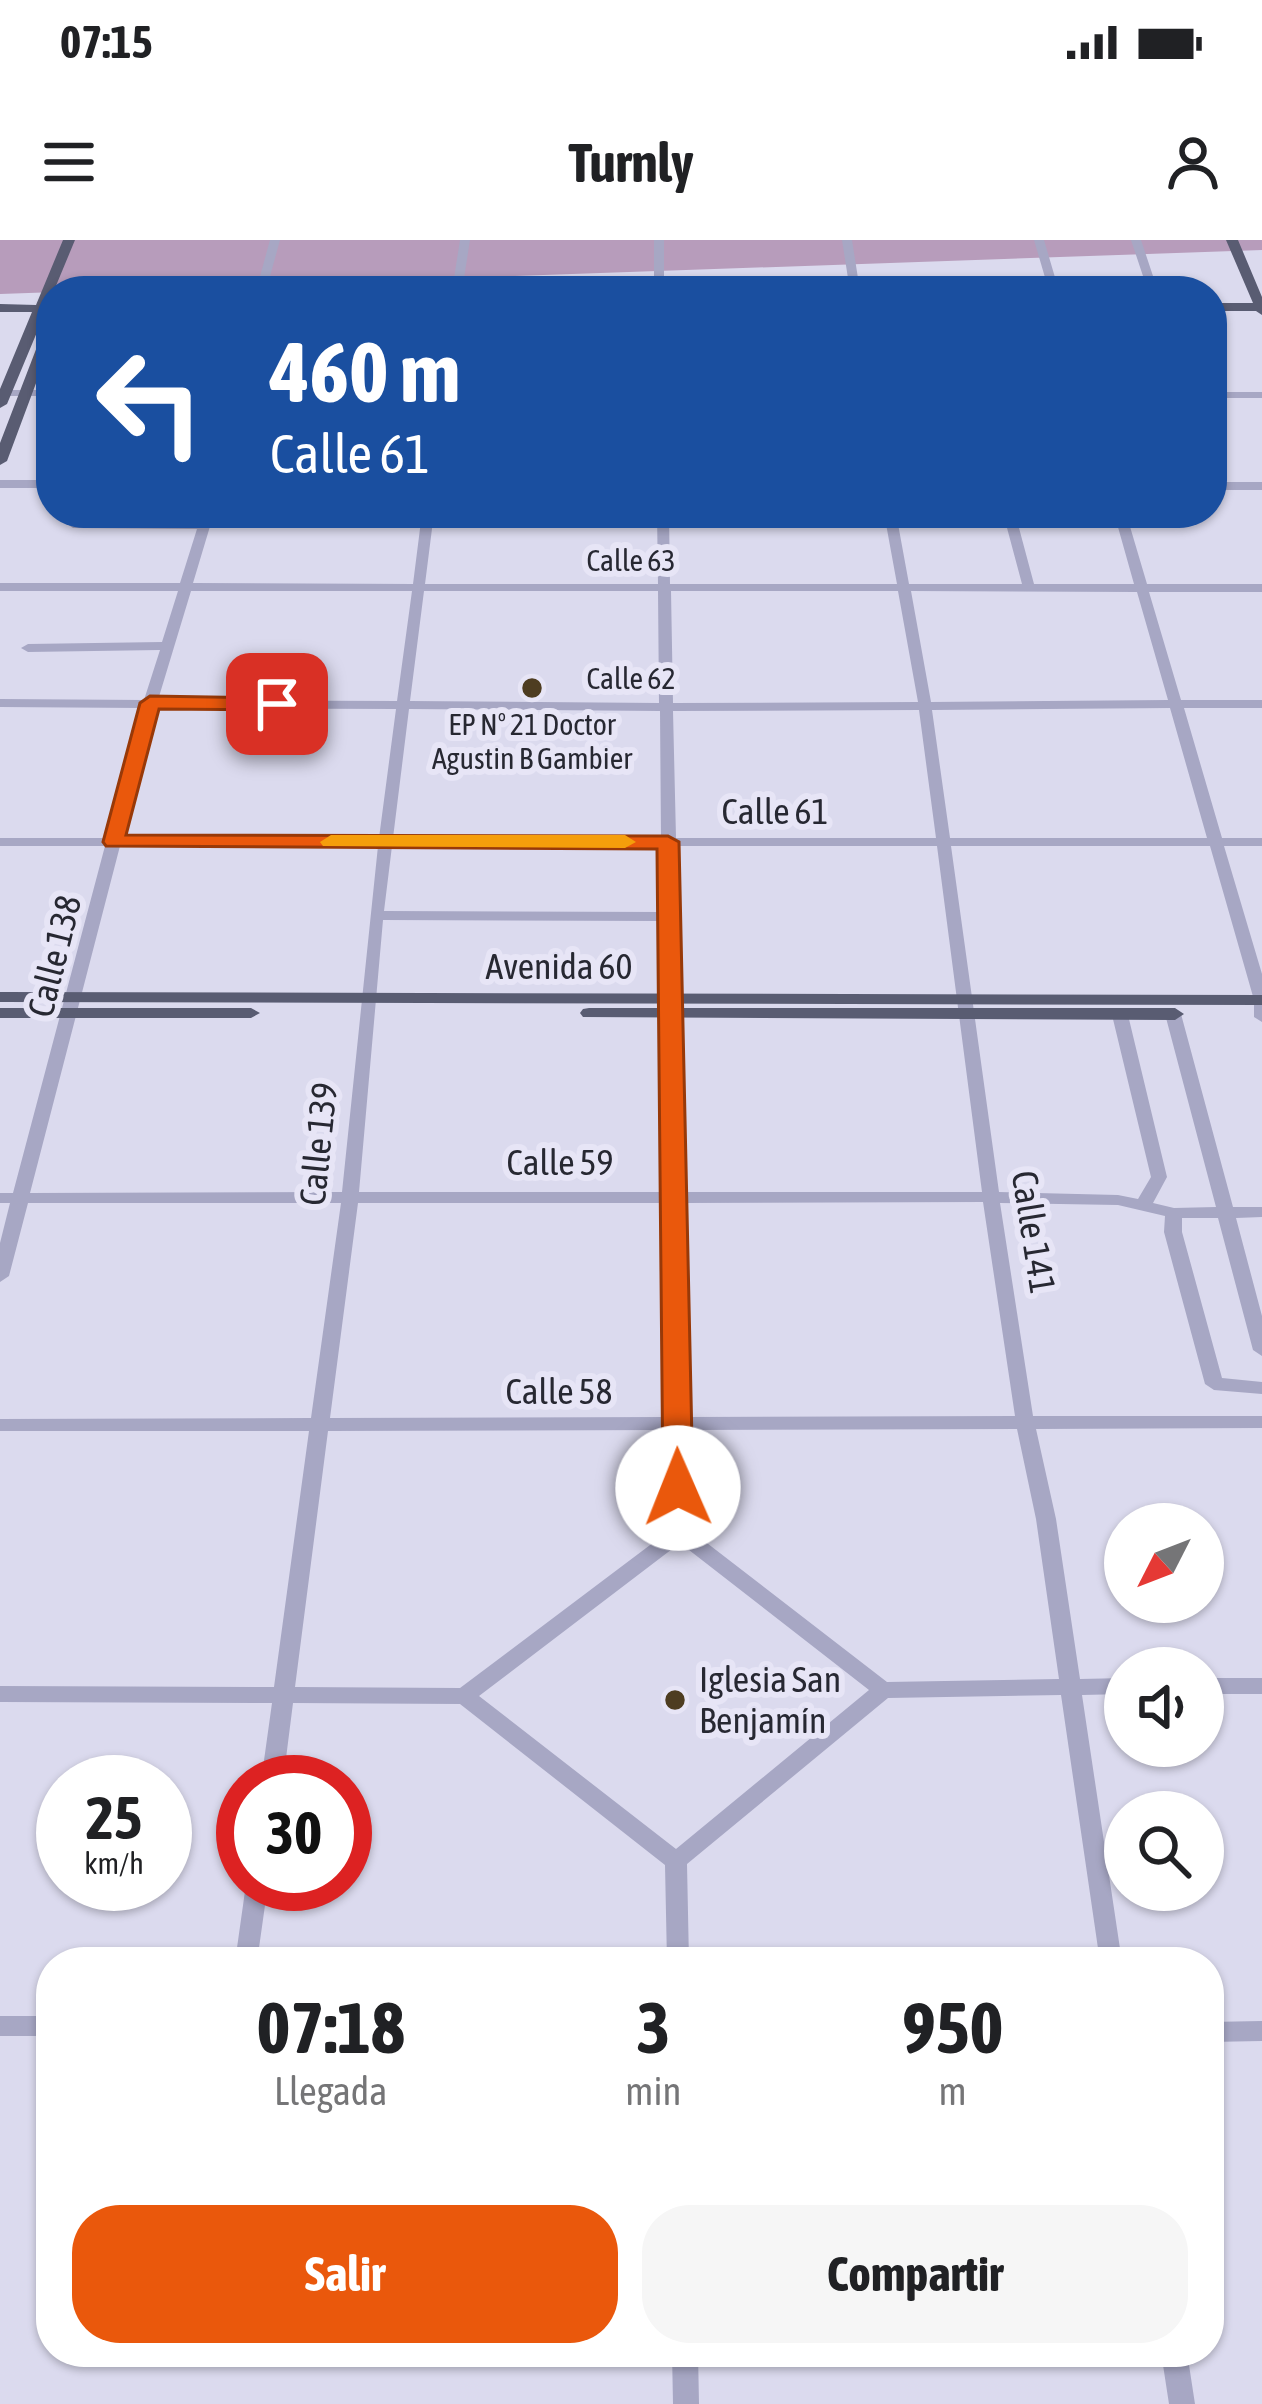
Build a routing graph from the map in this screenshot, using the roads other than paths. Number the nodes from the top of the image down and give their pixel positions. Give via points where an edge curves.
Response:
1 (69, 240) edge
2 (83, 240) edge
3 (274, 240) edge
4 (465, 240) edge
5 (659, 240) edge
6 (848, 240) edge
7 (1039, 240) edge
8 (1136, 240) edge
9 (1232, 240) edge
10 (1246, 240) edge
11 (58, 276) edge
12 (70, 276) edge
13 (264, 276) edge
14 (459, 276) edge
15 (659, 276) edge
16 (853, 276) edge
17 (1050, 276) edge
18 (1148, 276) edge
19 (1262, 279) edge
20 (0, 308) edge
21 (36, 308) edge
22 (1227, 308) edge
23 (1262, 309) edge
24 (36, 331) edge
25 (36, 368) edge
26 (27, 393) junction
27 (36, 393) edge
28 (1227, 395) edge
29 (1262, 395) edge
30 (2, 397) edge
31 (0, 461) edge
32 (0, 484) edge
33 (36, 484) edge
34 (1227, 486) edge
35 (1262, 486) edge
36 (203, 528) edge
37 (427, 528) edge
38 (664, 528) edge
39 (893, 528) edge
40 (1013, 528) edge
41 (1124, 528) edge
42 (185, 586) junction
43 (905, 586) junction
44 (0, 587) edge
45 (1029, 587) junction
46 (1142, 587) junction
47 (421, 588) junction
48 (666, 588) junction
49 (1262, 588) edge
50 (167, 646) junction
51 (28, 648) dead end
52 (0, 703) edge
53 (150, 703) junction
54 (1177, 704) junction
55 (1262, 704) edge
56 (403, 705) junction
57 (925, 705) junction
58 (666, 707) junction
59 (944, 840) junction
60 (0, 842) edge
61 (114, 842) junction
62 (385, 842) junction
63 (668, 842) junction
64 (1218, 842) junction
65 (1262, 842) edge
66 (376, 915) junction
67 (669, 917) junction
68 (0, 997) edge
69 (1262, 1000) edge
70 (72, 1005) junction
71 (368, 1005) junction
72 (672, 1006) junction
73 (968, 1006) junction
74 (0, 1013) edge
75 (1120, 1015) junction
76 (1173, 1015) junction
77 (1262, 1015) edge
78 (674, 1194) junction
79 (350, 1196) junction
80 (991, 1197) junction
81 (0, 1198) edge
82 (23, 1198) junction
83 (1143, 1205) junction
84 (1222, 1212) junction
85 (1262, 1212) edge
86 (1174, 1213) junction
87 (0, 1276) edge
88 (1262, 1350) edge
89 (1262, 1388) edge
90 (1262, 1422) edge
91 (1025, 1423) junction
92 (677, 1424) junction
93 (0, 1425) edge
94 (320, 1425) junction
95 (680, 1533) junction
96 (1067, 1686) junction
97 (1104, 1686) edge
98 (1224, 1686) edge
99 (1262, 1686) edge
100 (883, 1690) junction
101 (0, 1694) edge
102 (464, 1696) junction
103 (284, 1697) junction
104 (276, 1755) edge
105 (676, 1861) junction
106 (253, 1911) edge
107 (248, 1947) edge
108 (678, 1947) edge
109 (1109, 1947) edge
110 (0, 2026) edge
111 (36, 2026) edge
112 (1262, 2031) edge
113 (1224, 2032) edge
114 (685, 2367) edge
115 (1176, 2367) edge
116 (686, 2404) edge
117 (1182, 2404) edge

1 - 11 main road
2 - 12 main road
3 - 13 street
4 - 14 street
5 - 15 street
6 - 16 street
7 - 17 street
8 - 18 street
9 - 23 main road
10 - 19 main road
20 - 21 main road
22 - 23 main road
24 - 30 main road
25 - 26 main road
26 - 27 street
26 - 30 street
26 - 31 main road
28 - 29 street
32 - 33 street
34 - 35 street
36 - 42 street, Calle 138
37 - 47 street, Calle 139
38 - 48 street
39 - 43 street, Calle 141
40 - 45 street
41 - 46 street
42 - 44 street, Calle 63
42 - 47 street, Calle 63
42 - 50 street, Calle 138
43 - 45 street, Calle 63
43 - 48 street, Calle 63
43 - 57 street, Calle 141
45 - 46 street, Calle 63
46 - 49 street, Calle 63
46 - 54 street
47 - 48 street, Calle 63
47 - 56 street, Calle 139
48 - 58 street
50 - 51 street
50 - 53 street, Calle 138
52 - 53 street, Calle 62
53 - 56 street, Calle 62
53 - 61 street, Calle 138
54 - 55 street, Calle 62
54 - 57 street, Calle 62
54 - 64 street
56 - 58 street, Calle 62
56 - 62 street, Calle 139
57 - 58 street, Calle 62
57 - 59 street, Calle 141
58 - 63 street
59 - 63 street, Calle 61
59 - 64 street, Calle 61
59 - 73 street, Calle 141
60 - 61 street, Calle 61
61 - 62 street, Calle 61
61 - 70 street, Calle 138
62 - 63 street, Calle 61
62 - 66 street, Calle 139
63 - 67 street
64 - 65 street, Calle 61
64 - 69 street
66 - 67 street
66 - 71 street, Calle 139
67 - 72 street
68 - 70 main road, Avenida 60
69 - 73 main road, Avenida 60
69 - 77 street
70 - 71 main road, Avenida 60
70 - 74 main road, Avenida 60
70 - 82 street, Calle 138
71 - 72 main road, Avenida 60
71 - 79 street, Calle 139
72 - 73 main road, Avenida 60
72 - 78 street
73 - 75 main road, Avenida 60
73 - 80 street, Calle 141
75 - 76 main road, Avenida 60
75 - 83 street via 1159,1177
76 - 77 main road, Avenida 60
76 - 84 street
78 - 79 street, Calle 59
78 - 80 street, Calle 59
78 - 92 street
79 - 82 street, Calle 59
79 - 94 street, Calle 139
80 - 83 street, Calle 59
80 - 91 street, Calle 141
81 - 82 street, Calle 59
82 - 87 street, Calle 138
83 - 86 street, Calle 59
84 - 85 street, Calle 59
84 - 86 street, Calle 59
84 - 88 street
86 - 89 street via 1214,1384
90 - 91 street, Calle 58
91 - 92 street, Calle 58
91 - 96 street, Calle 141
92 - 94 street, Calle 58
92 - 95 street
93 - 94 street, Calle 58
94 - 103 street, Calle 139
95 - 100 street
95 - 102 street
96 - 97 street
96 - 100 street
96 - 109 street, Calle 141
98 - 99 street
100 - 105 street
101 - 103 street
102 - 103 street
102 - 105 street
103 - 104 street, Calle 139
105 - 108 street
106 - 107 street
110 - 111 street
112 - 113 street
114 - 116 street
115 - 117 street

